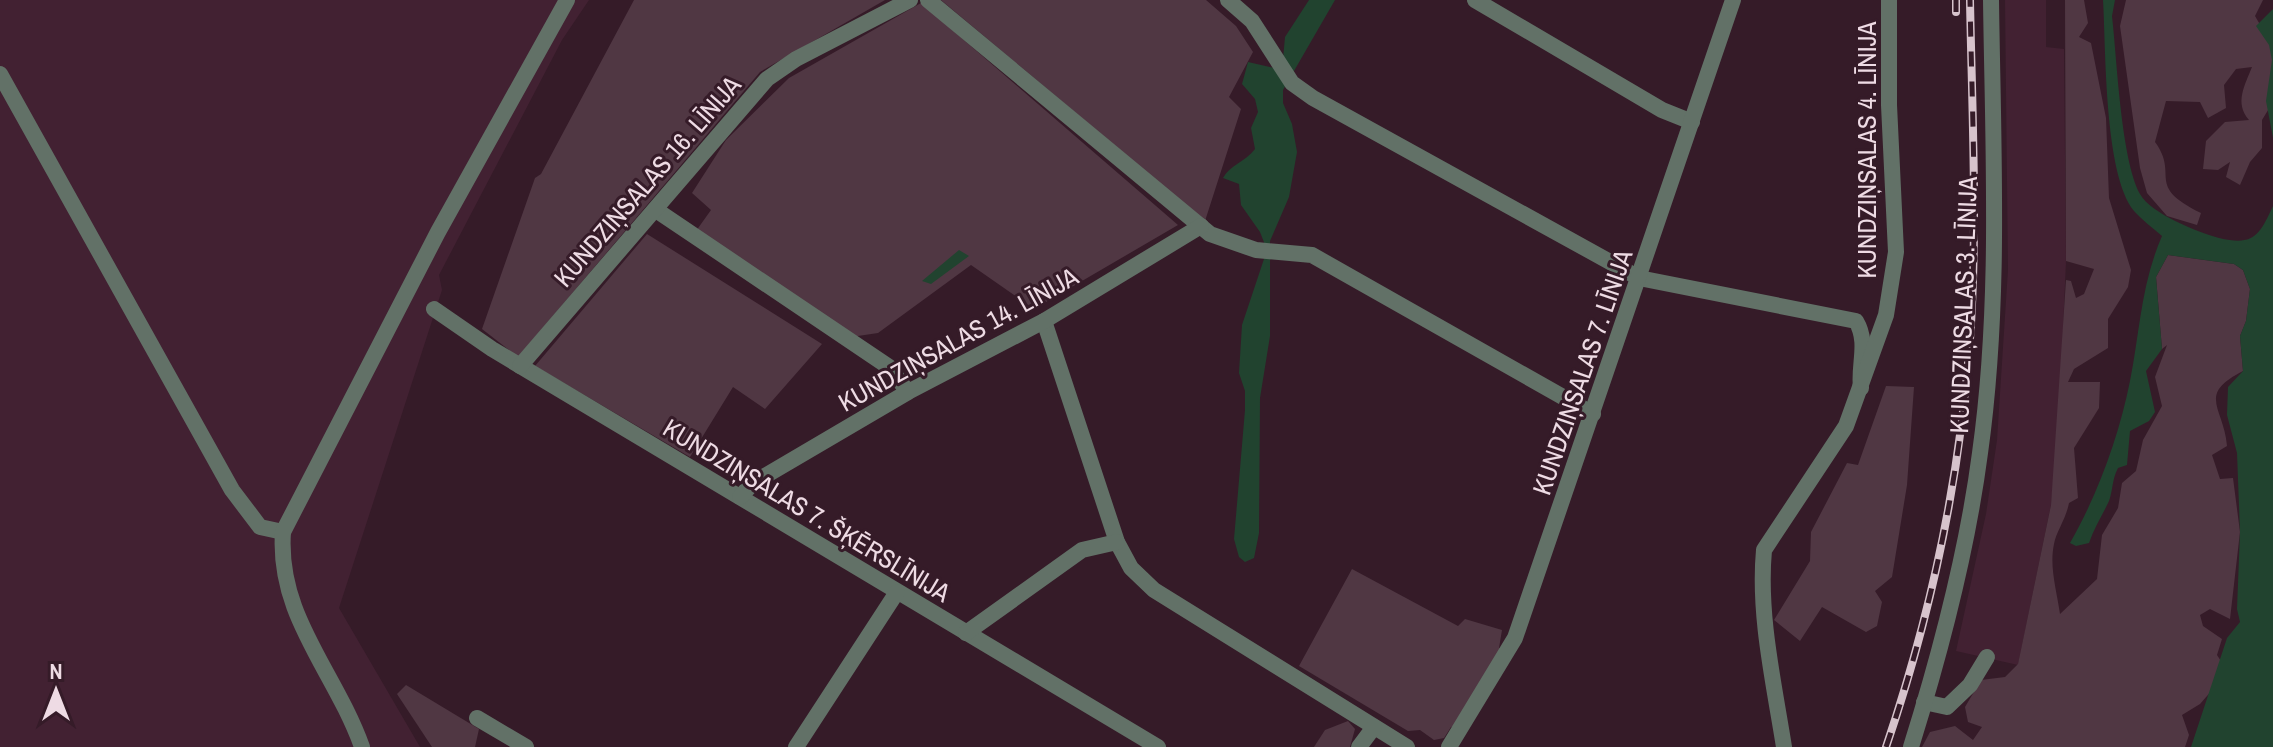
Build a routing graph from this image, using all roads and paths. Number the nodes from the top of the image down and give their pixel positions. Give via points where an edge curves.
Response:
1 (567, 0) edge
2 (910, 0) edge
3 (928, 0) edge
4 (1228, 0) edge
5 (1475, 0) edge
6 (1733, 0) edge
7 (1889, 0) edge
8 (1991, 0) edge
9 (0, 74) edge
10 (1692, 122) junction
11 (656, 210) junction
12 (1201, 226) junction
13 (1639, 278) junction
14 (434, 309) dead end
15 (1044, 321) junction
16 (520, 366) junction
17 (1861, 388) junction
18 (908, 392) junction
19 (1593, 414) junction
20 (740, 497) junction
21 (283, 532) junction
22 (1117, 542) junction
23 (897, 592) junction
24 (966, 633) junction
25 (1987, 657) dead end
26 (1924, 702) junction
27 (477, 718) dead end
28 (1374, 727) junction
29 (362, 747) edge
30 (526, 747) edge
31 (796, 747) edge
32 (1158, 747) edge
33 (1359, 747) edge
34 (1407, 747) edge
35 (1449, 747) edge
36 (1784, 747) edge
37 (1911, 747) edge

1 - 21 street via 438,232
2 - 11 street, KUNDZIŅSALAS 16. LĪNIJA via 767,79
3 - 12 street
4 - 13 street via 1252,21 1292,83 1313,98
5 - 10 street via 1662,110
6 - 10 street, KUNDZIŅSALAS 7. LĪNIJA
7 - 17 street, KUNDZIŅSALAS 4. LĪNIJA via 1896,252 1886,315
8 - 26 street, KUNDZIŅSALAS 3. LĪNIJA via 1993,268 1987,399 1963,556
9 - 21 street via 232,490 260,527
10 - 13 street, KUNDZIŅSALAS 7. LĪNIJA
11 - 16 street, KUNDZIŅSALAS 16. LĪNIJA
11 - 18 street via 889,367
12 - 15 street, KUNDZIŅSALAS 14. LĪNIJA
12 - 19 street via 1256,250 1312,255
13 - 17 street via 1856,321 1864,334
13 - 19 street, KUNDZIŅSALAS 7. LĪNIJA
14 - 16 street, KUNDZIŅSALAS 7. ŠĶĒRSLĪNIJA
15 - 18 street, KUNDZIŅSALAS 14. LĪNIJA
15 - 22 street
16 - 20 street, KUNDZIŅSALAS 7. ŠĶĒRSLĪNIJA
17 - 36 street, KUNDZIŅSALAS 4. LĪNIJA via 1846,426 1764,550 1768,645
18 - 20 street, KUNDZIŅSALAS 14. LĪNIJA via 753,483
19 - 35 street, KUNDZIŅSALAS 7. LĪNIJA via 1515,638
20 - 23 street, KUNDZIŅSALAS 7. ŠĶĒRSLĪNIJA
21 - 29 street via 289,602
22 - 24 street via 1082,550
22 - 28 street via 1131,568 1154,590
23 - 24 street, KUNDZIŅSALAS 7. ŠĶĒRSLĪNIJA
23 - 31 street
24 - 32 street, KUNDZIŅSALAS 7. ŠĶĒRSLĪNIJA
25 - 26 street via 1970,685 1947,707
26 - 37 street, KUNDZIŅSALAS 3. LĪNIJA
27 - 30 street
28 - 33 street
28 - 34 street

